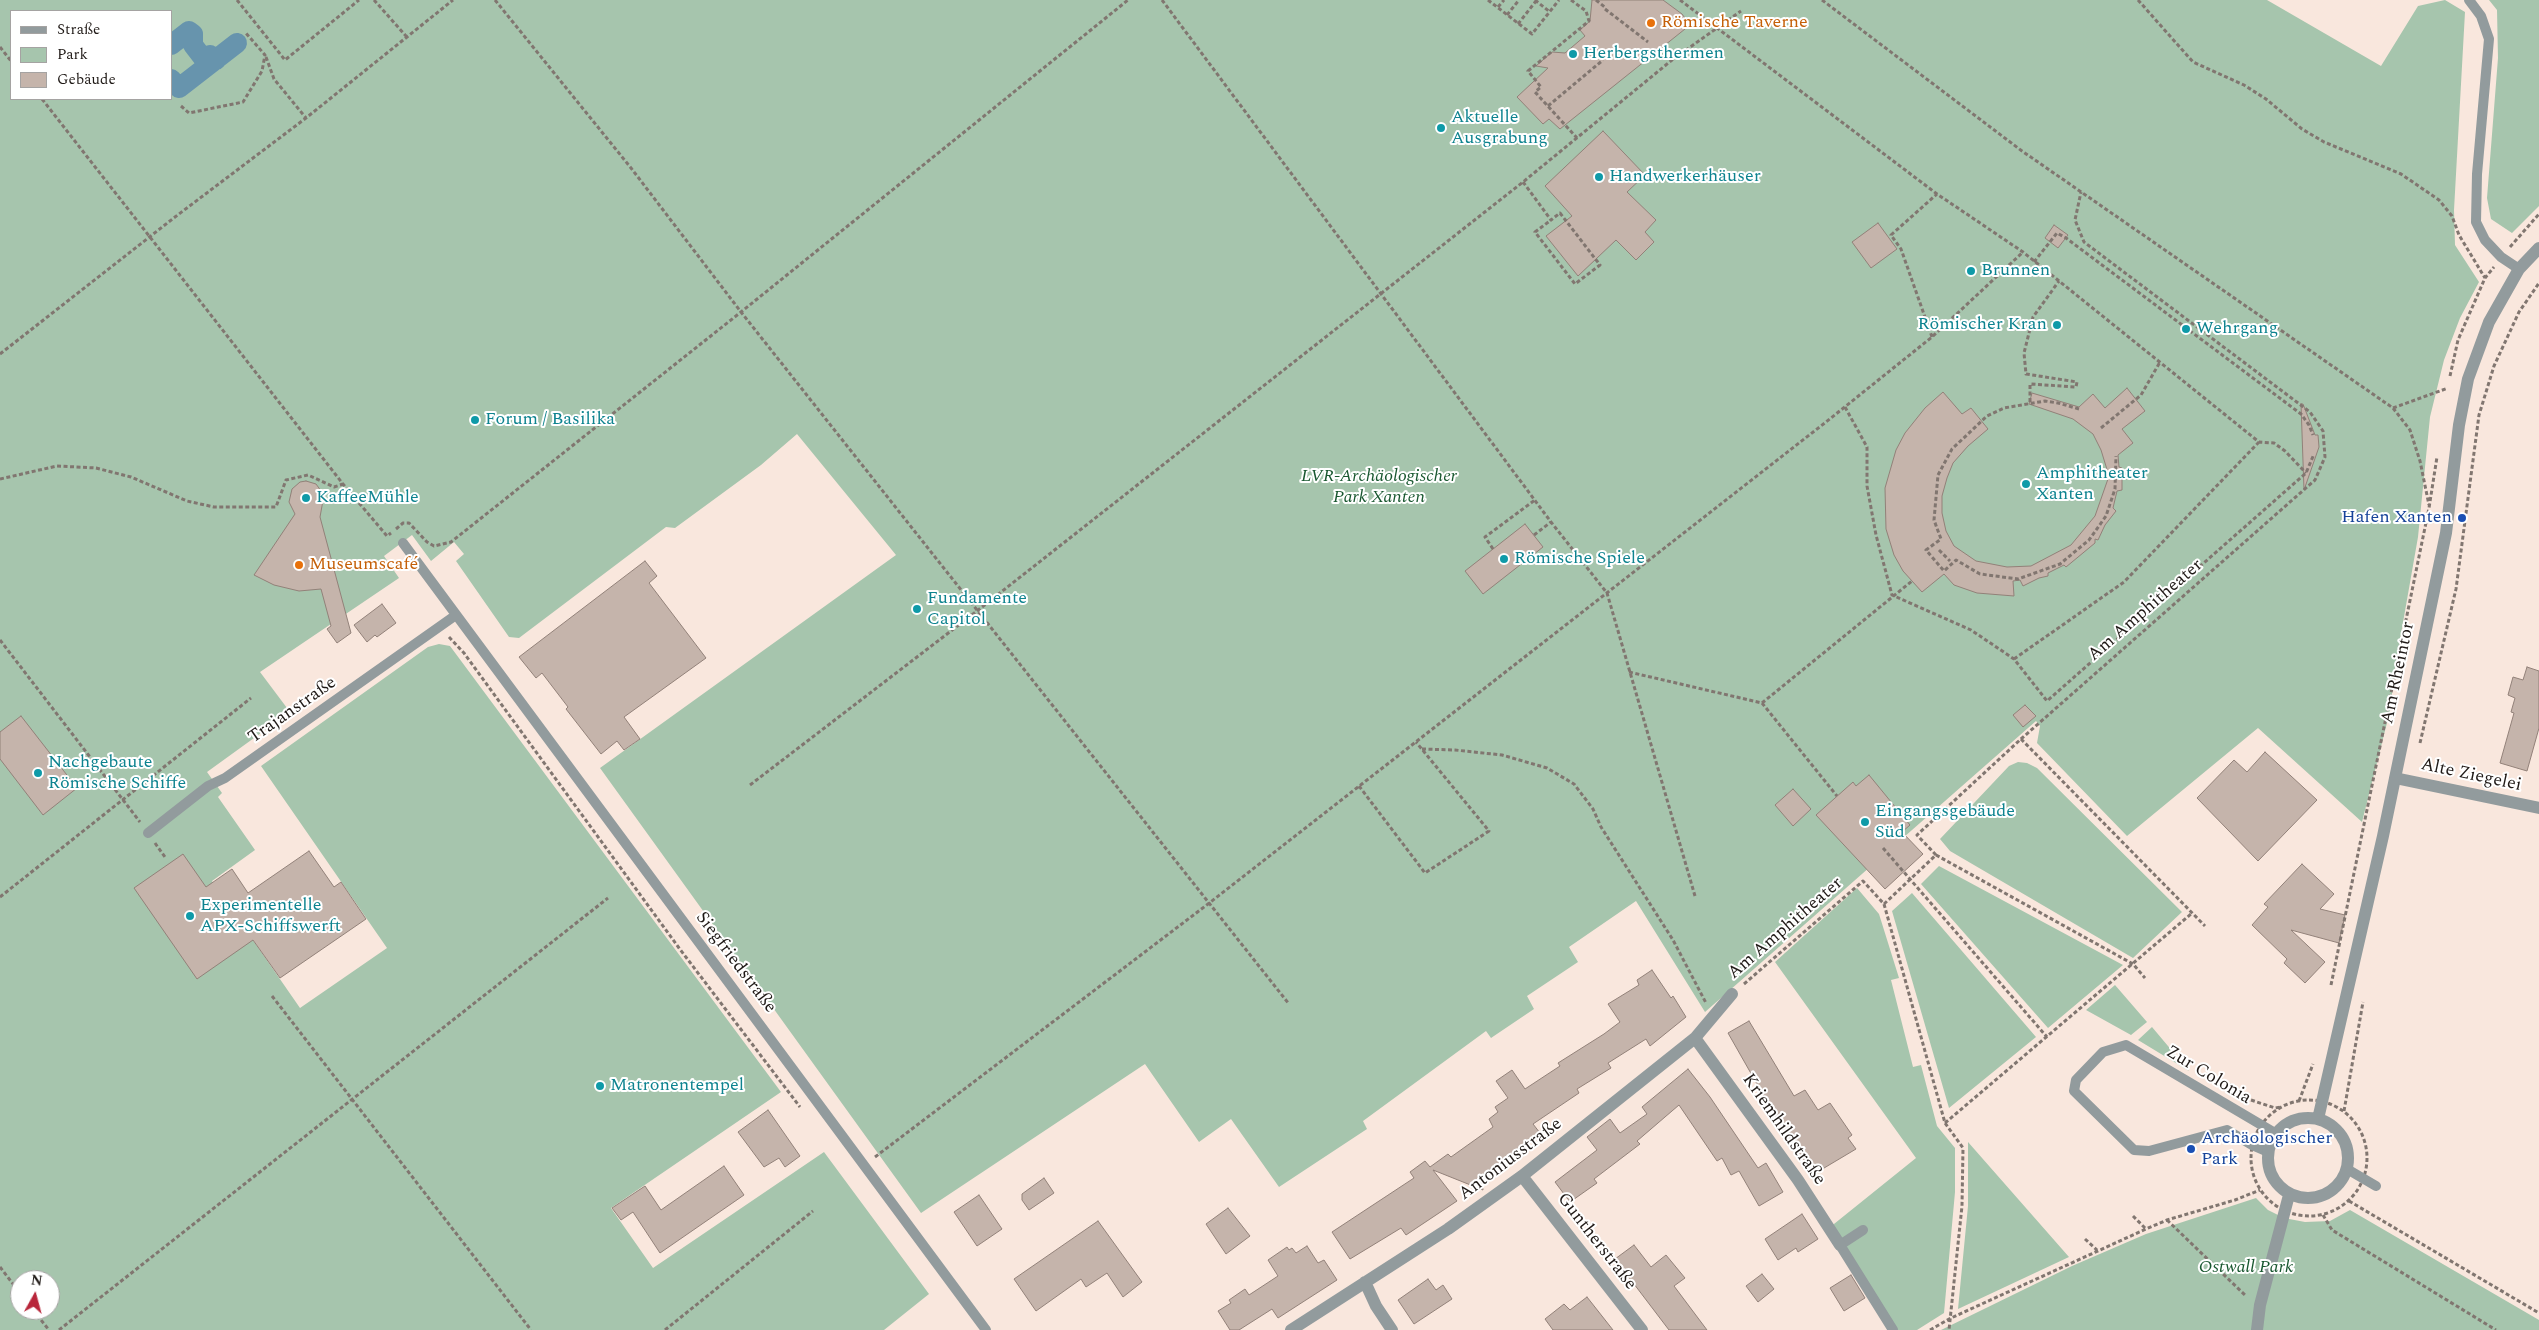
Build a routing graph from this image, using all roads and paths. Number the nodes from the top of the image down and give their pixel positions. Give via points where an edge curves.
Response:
1 (237, 0) edge
2 (359, 0) edge
3 (374, 0) edge
4 (453, 0) edge
5 (495, 0) edge
6 (1128, 0) edge
7 (1162, 0) edge
8 (1488, 0) edge
9 (1504, 0) edge
10 (1519, 0) edge
11 (1536, 0) edge
12 (1559, 0) edge
13 (1571, 0) edge
14 (1596, 0) edge
15 (1680, 0) edge
16 (1822, 0) edge
17 (2138, 0) edge
18 (2469, 0) edge
19 (1498, 7) junction
20 (1741, 11) dead end
21 (1550, 12) junction
22 (1508, 15) junction
23 (1518, 24) junction
24 (1716, 27) junction
25 (245, 32) dead end
26 (406, 36) junction
27 (1648, 42) dead end
28 (0, 47) edge
29 (265, 55) junction
30 (10, 60) edge
31 (1603, 60) dead end
32 (43, 100) edge
33 (181, 106) dead end
34 (1548, 106) junction
35 (306, 118) junction
36 (1577, 138) junction
37 (1523, 182) junction
38 (2081, 192) junction
39 (1937, 194) junction
40 (1552, 220) junction
41 (151, 236) junction
42 (2539, 248) edge
43 (2023, 252) junction
44 (2034, 262) junction
45 (2519, 269) junction
46 (2485, 278) dead end
47 (2059, 281) junction
48 (2539, 283) edge
49 (1381, 293) junction
50 (741, 312) junction
51 (1932, 337) junction
52 (0, 354) edge
53 (2160, 362) junction
54 (2448, 388) dead end
55 (2030, 402) junction
56 (1845, 407) junction
57 (2393, 408) junction
58 (2079, 410) dead end
59 (2100, 428) dead end
60 (2312, 436) dead end
61 (2259, 442) junction
62 (2314, 454) dead end
63 (2116, 456) dead end
64 (2306, 473) junction
65 (0, 479) edge
66 (344, 484) junction
67 (1535, 500) junction
68 (1551, 522) junction
69 (1534, 535) dead end
70 (404, 543) dead end
71 (1493, 549) dead end
72 (1939, 550) dead end
73 (1943, 555) junction
74 (1938, 559) dead end
75 (1950, 561) dead end
76 (1912, 581) dead end
77 (1607, 593) junction
78 (1892, 595) junction
79 (977, 612) junction
80 (456, 615) junction
81 (441, 627) junction
82 (0, 640) edge
83 (2014, 660) junction
84 (1628, 672) junction
85 (251, 698) dead end
86 (1762, 703) junction
87 (2021, 739) junction
88 (1416, 742) junction
89 (2420, 745) dead end
90 (1422, 749) junction
91 (2395, 778) junction
92 (750, 785) dead end
93 (1359, 786) junction
94 (1837, 796) dead end
95 (122, 800) junction
96 (2539, 808) edge
97 (148, 832) junction
98 (1883, 848) dead end
99 (1936, 855) junction
100 (165, 857) dead end
101 (1910, 880) junction
102 (1694, 896) dead end
103 (0, 897) edge
104 (608, 898) dead end
105 (1208, 904) junction
106 (1884, 904) junction
107 (2191, 914) junction
108 (2205, 926) dead end
109 (2133, 964) junction
110 (2145, 978) dead end
111 (2329, 992) dead end
112 (1732, 994) joint
113 (272, 996) dead end
114 (1289, 1004) dead end
115 (1714, 1016) junction
116 (2047, 1037) junction
117 (1695, 1038) junction
118 (2315, 1055) dead end
119 (2218, 1076) dead end
120 (354, 1099) junction
121 (2298, 1101) dead end
122 (2281, 1107) dead end
123 (804, 1112) dead end
124 (2318, 1119) junction
125 (1944, 1123) junction
126 (2275, 1133) junction
127 (2268, 1152) junction
128 (865, 1165) junction
129 (2347, 1169) junction
130 (1522, 1176) junction
131 (2376, 1186) dead end
132 (2260, 1190) dead end
133 (2289, 1195) junction
134 (2349, 1201) dead end
135 (813, 1211) dead end
136 (2323, 1215) dead end
137 (2133, 1216) dead end
138 (2168, 1220) junction
139 (2146, 1229) junction
140 (1863, 1230) dead end
141 (2086, 1239) dead end
142 (1840, 1245) junction
143 (2096, 1250) junction
144 (0, 1267) edge
145 (10, 1280) edge
146 (1365, 1282) junction
147 (2260, 1305) junction
148 (2539, 1313) edge
149 (1950, 1318) junction
150 (59, 1330) edge
151 (531, 1330) edge
152 (665, 1330) edge
153 (986, 1330) edge
154 (1292, 1330) edge
155 (1392, 1330) edge
156 (1642, 1330) edge
157 (1893, 1330) edge
158 (1930, 1330) edge
159 (1949, 1330) edge
160 (2257, 1330) edge
161 (2496, 1330) edge

1 - 2 path via 285,60
3 - 26 path
4 - 26 path
5 - 50 path via 631,168
6 - 50 path
7 - 49 path
8 - 19 path
9 - 19 path
10 - 22 path
11 - 21 path
11 - 23 path
12 - 21 path
13 - 34 path via 1586,10 1589,21 1528,71 1541,87 1535,92
14 - 27 path
15 - 24 path
16 - 38 path
17 - 46 path via 2193,62 2244,85 2324,142 2401,174 2439,200 2452,216 2459,235
18 - 45 lane via 2486,27 2489,39 2476,222 2485,240 2501,257
19 - 22 path
20 - 24 path
21 - 23 path via 1532,34
22 - 23 path
24 - 36 path
24 - 39 path
25 - 29 path
26 - 35 path
28 - 30 path
29 - 33 path via 262,71 243,102 189,113
29 - 35 path via 274,79
31 - 34 path
32 - 41 path
34 - 36 path
35 - 41 path
36 - 37 path
37 - 40 path
37 - 49 path
38 - 57 path
38 - 87 path, Am Amphitheater via 2074,220 2084,242 2310,412 2323,431 2325,457 2315,480
39 - 43 path
39 - 51 path via 1892,235 1901,249
40 - 40 path via 1560,213 1600,265 1575,284 1535,232
41 - 52 path
41 - 66 path
42 - 45 street, Am Rheintor
43 - 44 path
43 - 51 path
44 - 47 path
44 - 60 path via 2057,233 2062,235 2301,414 2310,425
45 - 91 street, Am Rheintor via 2489,322 2468,379 2446,532
47 - 53 path
47 - 55 path via 2034,317 2024,353 2026,374 2077,382 2076,387 2030,384
48 - 89 path via 2519,312 2494,366 2479,415 2456,589
49 - 67 path
49 - 79 path
50 - 66 path via 451,542 434,546 409,523 403,523 387,536
50 - 79 path
51 - 56 path
53 - 59 path via 2141,395
53 - 61 path
54 - 57 path
55 - 58 path via 2058,403
55 - 63 path via 1987,416 1952,450 1938,475 1934,520 1940,539 1926,550 1944,571 1956,560 1980,574 2018,579 2060,564 2089,540 2106,516 2115,489
56 - 77 path
56 - 78 path via 1867,447 1867,486
57 - 111 path via 2410,430 2429,508
61 - 64 path via 2274,443
61 - 83 path via 2124,582
62 - 64 path
64 - 83 path via 2047,700
65 - 66 path via 57,466 96,468 131,477 187,501 214,507 276,507 286,480 308,475 334,487
67 - 68 path
67 - 71 path via 1485,537
68 - 69 path
68 - 77 path
70 - 80 lane, Siegfriedstraße
72 - 73 path
73 - 74 path
73 - 75 path
76 - 78 path
77 - 84 path
77 - 88 path
78 - 83 path via 1971,630
78 - 86 path
79 - 92 path
79 - 105 path
80 - 81 lane, Trajanstraße
80 - 128 lane, Siegfriedstraße
81 - 97 lane, Trajanstraße via 225,778 208,786
81 - 123 path via 464,653 679,948
82 - 95 path
84 - 86 path
84 - 102 path
85 - 95 path
86 - 94 path
87 - 99 path, Am Amphitheater via 1917,835
87 - 107 path
88 - 90 path
88 - 93 path
90 - 93 path via 1489,831 1425,873
90 - 115 path via 1502,755 1547,768 1574,784 1593,809 1601,827 1673,940
91 - 96 street, Alte Ziegelei
91 - 124 street, Am Rheintor
93 - 105 path
95 - 97 path
95 - 103 path
97 - 100 path
98 - 101 path
99 - 101 path
99 - 109 path
101 - 106 path
101 - 116 path
104 - 120 path
105 - 114 path
105 - 128 path
106 - 112 path, Am Amphitheater via 1862,881
106 - 125 path
107 - 108 path
107 - 109 path
109 - 110 path
109 - 116 path
112 - 115 street, Antoniusstraße
113 - 120 path
115 - 117 street, Antoniusstraße
116 - 125 path
117 - 130 street, Antoniusstraße
117 - 142 street, Kriemhildstraße via 1798,1180
118 - 121 path
119 - 122 path via 2249,1100
120 - 150 path
120 - 151 path
124 - 126 street via 2302,1118
124 - 129 street via 2332,1126 2343,1138 2348,1153
125 - 149 path via 1963,1148 1962,1206
126 - 127 street
126 - 127 lane, Zur Colonia via 2126,1045 2103,1052 2076,1080 2074,1091 2134,1150 2149,1151 2227,1130
127 - 133 street via 2271,1173
128 - 153 lane, Siegfriedstraße
129 - 131 lane
129 - 133 street via 2330,1193 2315,1198
130 - 146 street, Antoniusstraße via 1448,1229
130 - 156 street, Guntherstraße
132 - 138 path
133 - 147 street
134 - 148 path
135 - 152 path
136 - 161 path via 2332,1230
137 - 139 path
138 - 139 path
138 - 147 path via 2245,1296
139 - 143 path
140 - 142 lane
141 - 143 path
142 - 157 lane
143 - 149 path
144 - 145 path
146 - 154 street, Antoniusstraße
146 - 155 street
147 - 160 street
149 - 158 path
149 - 159 path

